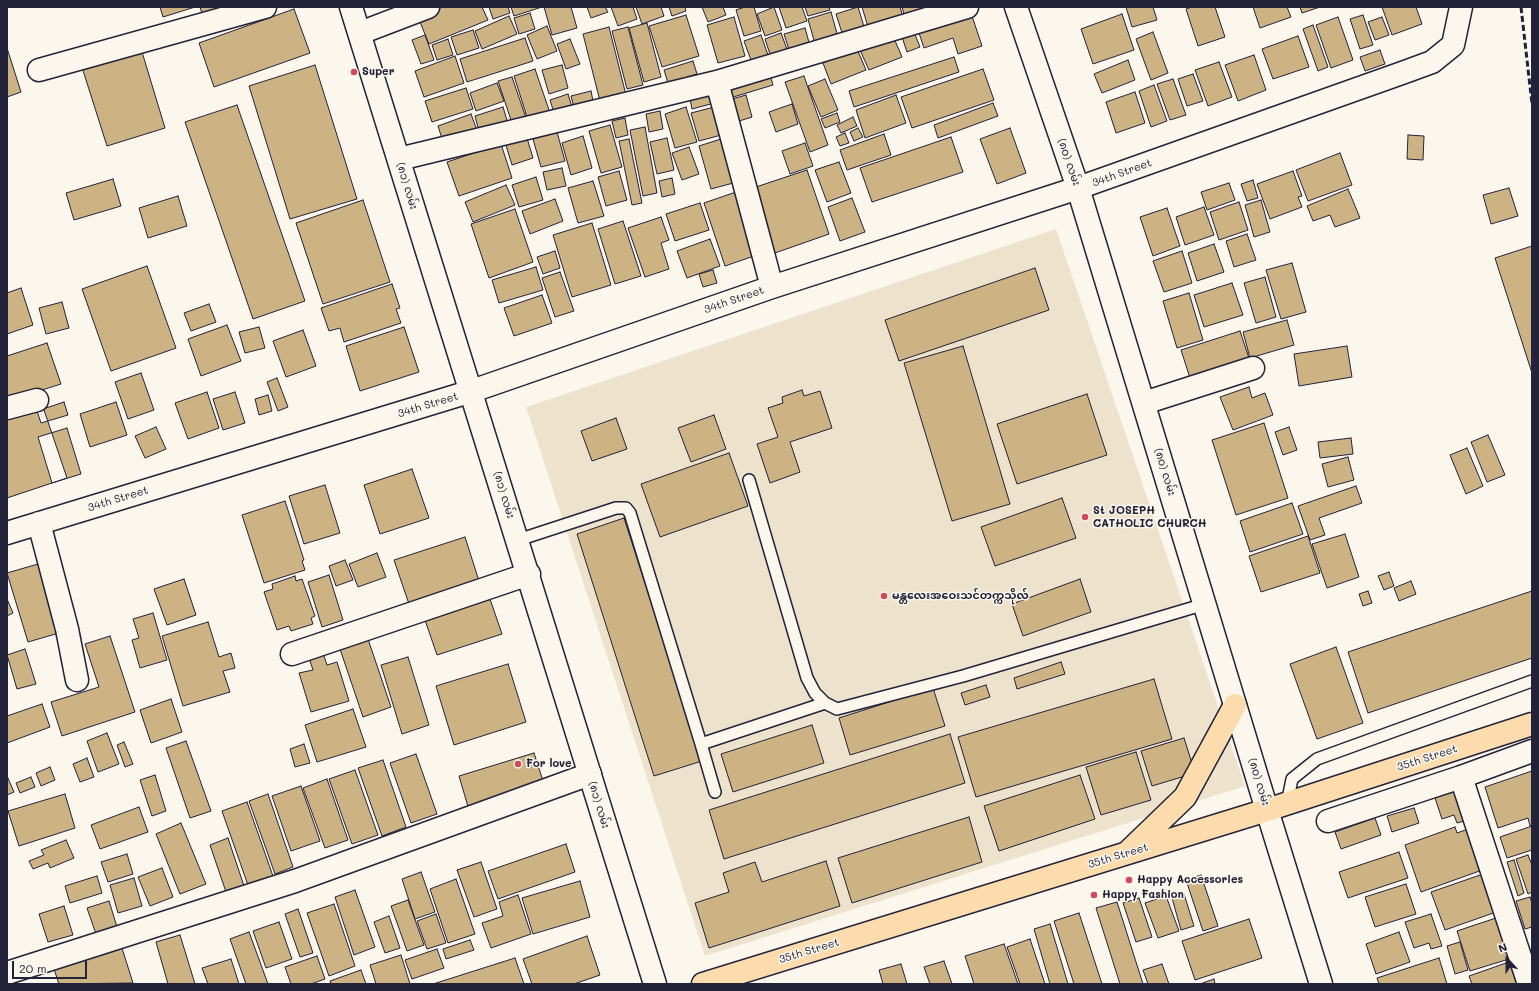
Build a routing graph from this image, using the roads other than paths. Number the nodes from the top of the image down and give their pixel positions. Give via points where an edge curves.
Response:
1 (265, 7) edge
2 (351, 7) edge
3 (428, 7) edge
4 (967, 7) edge
5 (1016, 7) edge
6 (1461, 7) edge
7 (360, 34) junction
8 (39, 70) dead end
9 (717, 82) junction
10 (399, 160) junction
11 (1078, 188) junction
12 (772, 287) junction
13 (1253, 368) dead end
14 (472, 391) junction
15 (37, 400) dead end
16 (1144, 403) junction
17 (7, 408) edge
18 (749, 480) dead end
19 (39, 524) junction
20 (7, 533) edge
21 (518, 540) junction
22 (529, 574) junction
23 (1205, 604) junction
24 (292, 654) dead end
25 (77, 680) dead end
26 (1532, 681) edge
27 (825, 703) junction
28 (1235, 705) junction
29 (1532, 724) edge
30 (701, 744) junction
31 (1532, 751) edge
32 (590, 774) junction
33 (1461, 777) junction
34 (715, 792) dead end
35 (1286, 804) junction
36 (1328, 821) dead end
37 (1126, 854) junction
38 (7, 973) edge
39 (655, 984) edge
40 (703, 984) edge
41 (1321, 984) edge
42 (1529, 984) edge

1 - 8 street
2 - 7 street, (၈၁) လမ်း
3 - 7 street
4 - 9 street
5 - 11 street, (၈၀) လမ်း
6 - 11 street, 34th Street via 1453,45 1432,62
7 - 10 street, (၈၁) လမ်း
9 - 10 street
9 - 12 street
10 - 14 street, (၈၁) လမ်း
11 - 12 street, 34th Street
11 - 16 street, (၈၀) လမ်း
12 - 14 street, 34th Street
13 - 16 street
14 - 19 street, 34th Street
14 - 21 street, (၈၁) လမ်း
15 - 17 street
16 - 23 street, (၈၀) လမ်း
18 - 27 lane via 807,678 815,693
19 - 20 street, 34th Street
19 - 25 street via 67,629
21 - 22 street, (၈၁) လမ်း
21 - 30 lane via 616,508 626,508
22 - 24 street
22 - 32 street, (၈၁) လမ်း
23 - 27 lane via 963,676 837,709
23 - 28 street, (၈၀) လမ်း
26 - 35 lane via 1317,759 1292,779
27 - 30 lane
28 - 35 street, (၈၀) လမ်း
28 - 37 main road via 1185,797
29 - 35 main road, 35th Street
30 - 34 lane
31 - 33 street
32 - 38 street via 295,881
32 - 39 street, (၈၁) လမ်း
33 - 36 street
33 - 42 street
35 - 37 main road, 35th Street
35 - 41 street, (၈၀) လမ်း
37 - 40 main road, 35th Street

